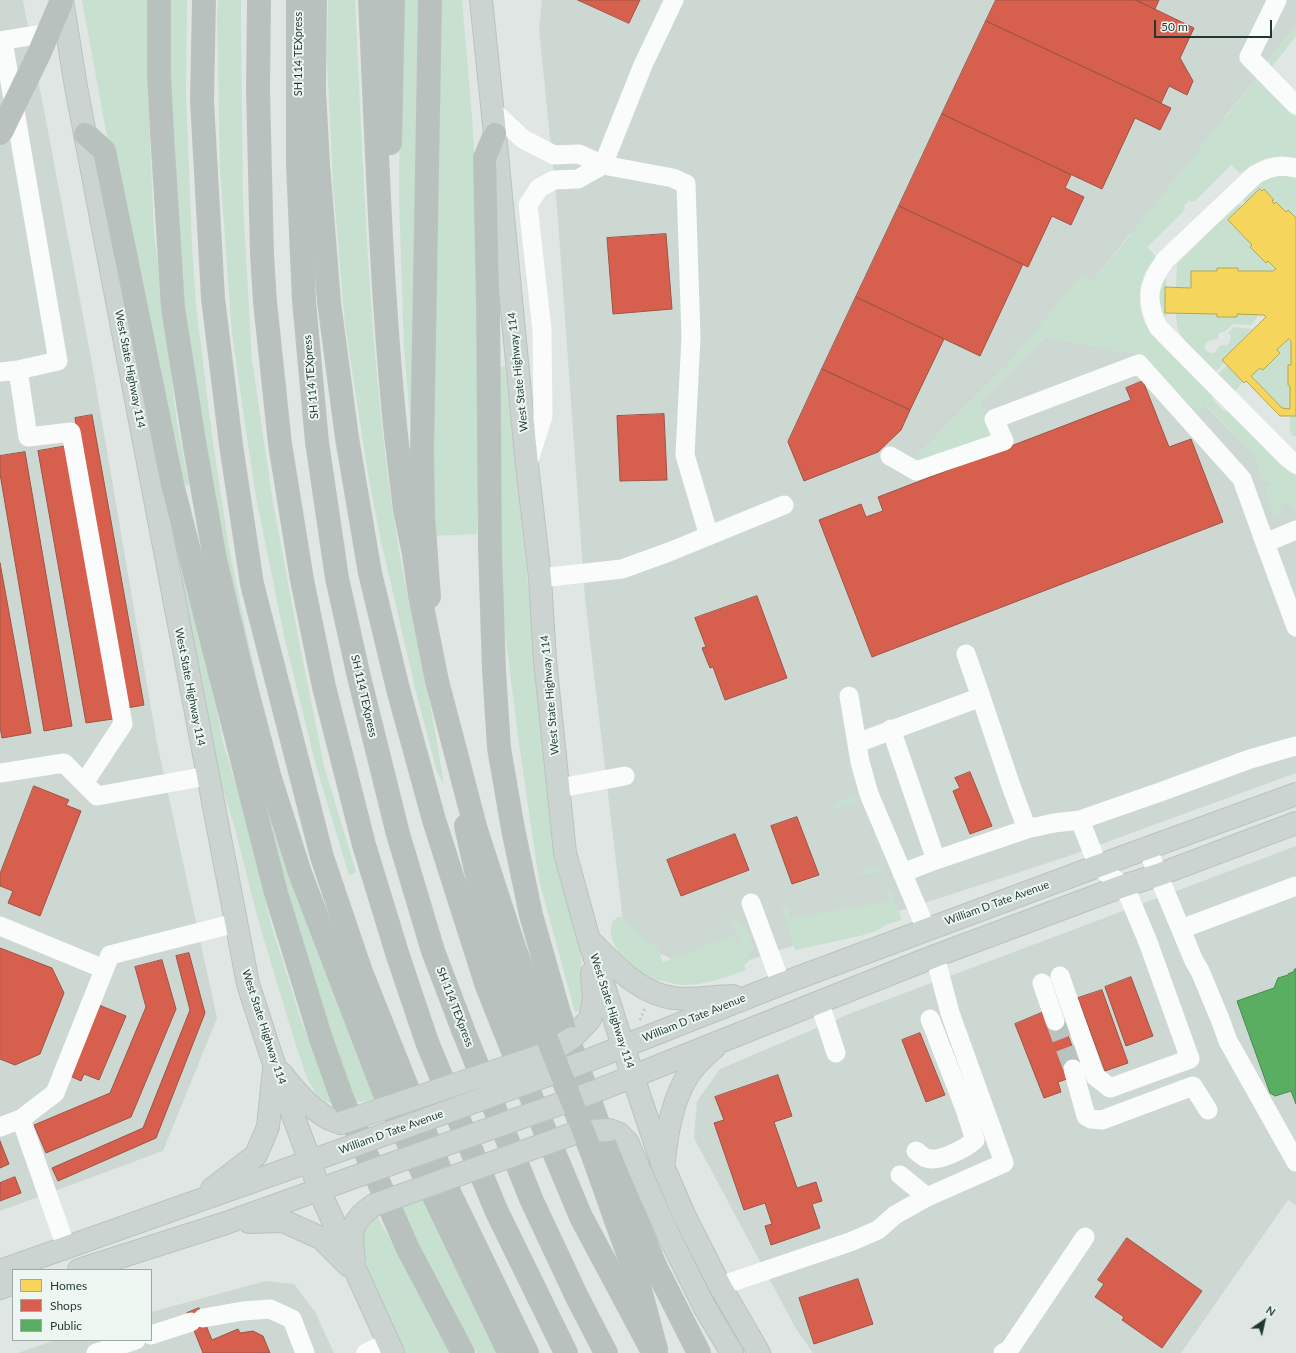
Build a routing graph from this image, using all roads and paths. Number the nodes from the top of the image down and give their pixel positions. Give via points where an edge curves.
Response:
1 (62, 0) edge
2 (159, 0) edge
3 (204, 0) edge
4 (259, 0) edge
5 (298, 0) edge
6 (315, 0) edge
7 (370, 0) edge
8 (393, 0) edge
9 (430, 0) edge
10 (481, 0) edge
11 (674, 0) edge
12 (1277, 0) edge
13 (66, 31) junction
14 (2, 41) edge
15 (1296, 105) edge
16 (492, 110) junction
17 (0, 134) edge
18 (85, 134) junction
19 (495, 134) junction
20 (603, 165) junction
21 (1296, 168) edge
22 (379, 191) junction
23 (9, 371) edge
24 (890, 456) dead end
25 (1296, 464) edge
26 (527, 465) junction
27 (784, 505) dead end
28 (1296, 530) edge
29 (709, 536) junction
30 (1265, 543) junction
31 (540, 578) junction
32 (1296, 627) edge
33 (966, 654) dead end
34 (849, 696) dead end
35 (981, 697) junction
36 (891, 730) junction
37 (857, 743) junction
38 (1295, 751) edge
39 (0, 773) edge
40 (207, 776) junction
41 (625, 776) dead end
42 (84, 783) junction
43 (558, 788) junction
44 (1296, 794) edge
45 (1080, 820) junction
46 (1296, 823) edge
47 (1027, 829) junction
48 (1147, 848) junction
49 (936, 860) junction
50 (1098, 866) junction
51 (902, 873) junction
52 (1158, 875) junction
53 (1123, 886) junction
54 (1296, 886) edge
55 (751, 903) dead end
56 (236, 923) junction
57 (0, 926) edge
58 (926, 929) junction
59 (1181, 929) junction
60 (589, 940) junction
61 (935, 956) junction
62 (104, 969) junction
63 (1060, 976) dead end
64 (1042, 983) dead end
65 (781, 984) junction
66 (747, 996) junction
67 (819, 1001) junction
68 (646, 1006) dead end
69 (930, 1019) dead end
70 (1055, 1021) tunnel mouth
71 (638, 1022) dead end
72 (723, 1040) junction
73 (624, 1046) junction
74 (836, 1053) dead end
75 (274, 1064) junction
76 (1073, 1069) tunnel mouth
77 (633, 1077) junction
78 (1208, 1110) dead end
79 (538, 1114) junction
80 (21, 1119) junction
81 (0, 1127) edge
82 (916, 1150) dead end
83 (310, 1162) junction
84 (1296, 1162) edge
85 (663, 1166) junction
86 (900, 1175) dead end
87 (319, 1190) junction
88 (927, 1197) junction
89 (198, 1200) junction
90 (226, 1223) junction
91 (1085, 1237) dead end
92 (66, 1247) junction
93 (48, 1269) edge
94 (82, 1269) edge
95 (0, 1271) edge
96 (357, 1274) junction
97 (12, 1282) edge
98 (720, 1286) junction
99 (0, 1288) edge
100 (12, 1295) edge
101 (0, 1300) edge
102 (152, 1335) edge
103 (132, 1341) edge
104 (391, 1348) edge
105 (103, 1349) edge
106 (1009, 1352) edge
107 (306, 1353) edge
108 (366, 1353) edge
109 (463, 1353) edge
110 (514, 1353) edge
111 (527, 1353) edge
112 (566, 1353) edge
113 (606, 1353) edge
114 (653, 1353) edge
115 (657, 1353) edge
116 (699, 1353) edge
117 (732, 1353) edge
118 (759, 1353) edge

1 - 13 main road, West State Highway 114
1 - 17 highway, bridge
2 - 110 highway via 159,73 173,308 215,559 240,665 267,767 300,873 384,1092 506,1346
3 - 111 highway via 202,101 213,298 231,445 252,584 322,857 361,972 448,1190
4 - 112 highway via 258,89 265,302 280,444 302,580 324,687 364,845 427,1042 496,1210
5 - 113 highway, SH 114 TEXpress via 298,173 304,301 317,442 337,578 359,677 398,834 433,951 532,1201
6 - 79 highway via 314,91 329,302 347,438 370,573 434,820 487,986
7 - 22 highway
8 - 22 highway via 390,162
9 - 79 highway via 422,451 423,515 430,604 449,746 489,928 528,1052
10 - 16 main road, West State Highway 114
11 - 20 lane via 643,65
12 - 15 lane via 1249,57
13 - 14 lane
13 - 18 main road, West State Highway 114
14 - 23 lane via 58,361
16 - 19 main road, West State Highway 114
16 - 20 lane via 523,139 554,154 579,154
18 - 40 main road, West State Highway 114
18 - 109 highway via 104,151 172,484 276,893 320,1036 342,1098 407,1247
19 - 26 main road, West State Highway 114
19 - 116 highway via 485,158 490,550 499,748 531,915 559,1013 609,1153 656,1268
20 - 26 lane via 578,179 554,180 539,188 528,205 542,330 543,416
20 - 29 lane via 673,178 686,184 691,337 685,455
21 - 25 lane via 1280,166 1256,174 1165,260 1150,286 1150,300 1152,316 1158,327
22 - 115 highway, bridge via 396,435 420,596 437,681 476,830 514,947 638,1282
23 - 42 lane via 28,436 71,432 123,724
24 - 30 lane via 916,471 1004,441 994,419 1139,364 1242,479
26 - 31 main road, West State Highway 114
27 - 29 lane
28 - 30 lane
29 - 31 lane via 622,569
30 - 32 lane
31 - 43 main road, West State Highway 114 via 545,660
33 - 35 lane
34 - 37 lane
35 - 36 lane
35 - 47 lane
36 - 37 lane
36 - 49 lane
37 - 51 lane via 868,794
38 - 45 lane via 1250,759
39 - 42 lane via 64,763
40 - 42 lane via 97,796
40 - 56 main road, West State Highway 114
41 - 43 lane
43 - 60 main road, West State Highway 114 via 565,853
44 - 48 main road, William D Tate Avenue
45 - 47 lane
45 - 50 lane
46 - 52 main road
47 - 49 lane
48 - 50 main road, William D Tate Avenue
48 - 52 lane
49 - 51 lane
50 - 53 lane
50 - 58 main road, William D Tate Avenue
51 - 58 lane
52 - 53 main road
52 - 59 lane
53 - 61 main road
53 - 63 lane via 1148,942 1190,1059 1110,1088 1095,1076
54 - 59 lane
55 - 65 lane
56 - 62 lane via 110,955
56 - 75 main road, West State Highway 114 via 248,984
57 - 62 lane
58 - 61 main road
58 - 65 main road, William D Tate Avenue
59 - 84 lane via 1228,1041
60 - 66 main road via 636,984 654,994 692,999
60 - 73 main road, West State Highway 114
60 - 75 main road, bridge via 594,999 590,1019 572,1038 546,1054 341,1122 327,1118 317,1110
61 - 67 main road
61 - 88 lane via 950,1013 1004,1164
62 - 80 lane via 55,1093
64 - 70 lane
65 - 66 main road, William D Tate Avenue
66 - 73 main road, William D Tate Avenue
67 - 72 main road
67 - 74 lane
68 - 71 path
69 - 82 lane via 975,1140 966,1148 938,1159 926,1158
72 - 77 main road
72 - 85 main road via 696,1065 682,1085 667,1131
73 - 77 main road, West State Highway 114
73 - 83 main road, William D Tate Avenue, bridge
75 - 83 main road, West State Highway 114
75 - 89 main road via 268,1127 256,1155
76 - 78 lane via 1086,1116 1091,1119 1102,1120 1193,1086
77 - 85 main road, West State Highway 114
77 - 87 main road, bridge
79 - 114 highway via 581,1217
80 - 81 lane
80 - 92 lane
83 - 87 main road, West State Highway 114
83 - 89 main road, William D Tate Avenue
85 - 98 main road, West State Highway 114 via 685,1217
86 - 88 lane
87 - 90 main road
87 - 96 main road, West State Highway 114
88 - 98 lane via 895,1215 878,1230
89 - 92 main road, William D Tate Avenue
90 - 94 main road
90 - 96 main road via 283,1221 321,1238
91 - 106 lane
92 - 93 main road via 58,1265
92 - 95 main road, William D Tate Avenue
96 - 104 main road, West State Highway 114
96 - 117 main road, bridge via 352,1230 356,1220 374,1205 578,1132 609,1130 619,1134 627,1142 668,1234
97 - 99 main road
98 - 118 main road, West State Highway 114
100 - 101 main road
102 - 107 lane via 197,1320 270,1309 292,1319
103 - 105 lane
104 - 108 lane

